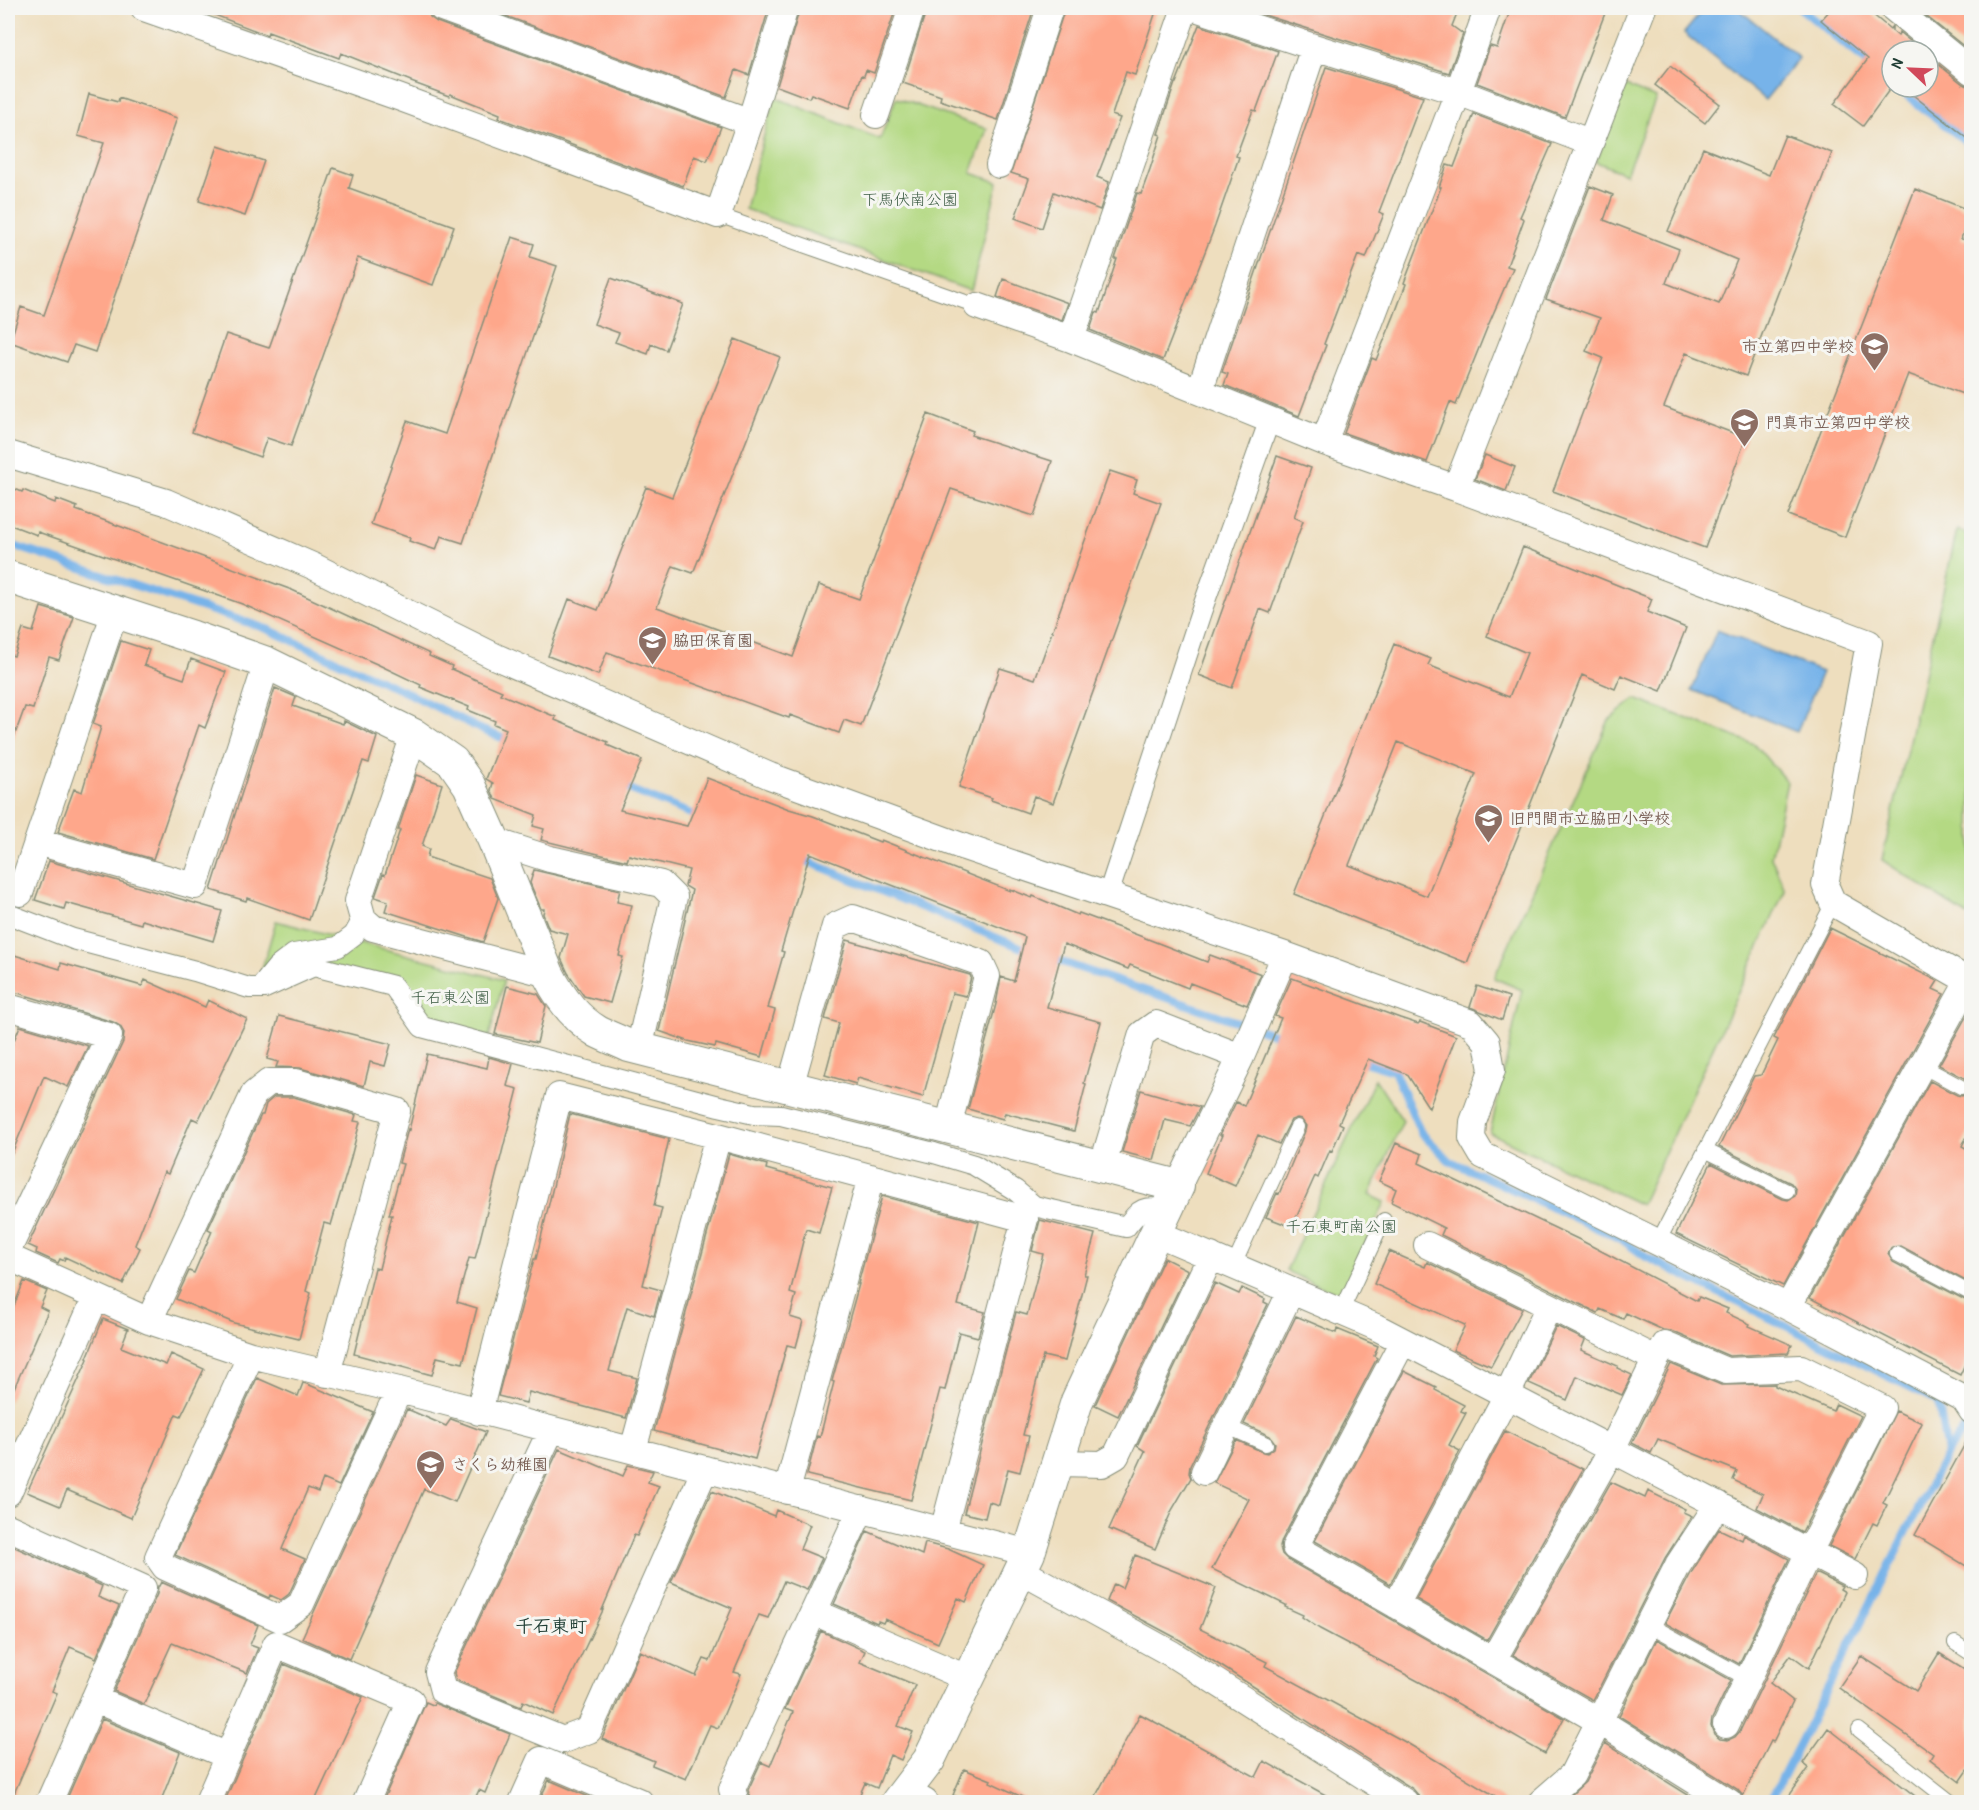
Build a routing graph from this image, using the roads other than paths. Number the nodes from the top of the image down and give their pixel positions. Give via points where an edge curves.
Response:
1 (144, 8) edge
2 (442, 8) edge
3 (785, 8) edge
4 (912, 8) edge
5 (1050, 8) edge
6 (1199, 8) edge
7 (1488, 8) edge
8 (1643, 8) edge
9 (1893, 8) edge
10 (1314, 47) junction
11 (1971, 72) edge
12 (1458, 92) junction
13 (876, 115) dead end
14 (750, 122) junction
15 (1589, 142) junction
16 (999, 165) dead end
17 (718, 215) junction
18 (977, 306) joint
19 (1071, 339) junction
20 (1200, 390) junction
21 (1270, 419) junction
22 (1324, 442) junction
23 (8, 454) edge
24 (1456, 488) junction
25 (8, 577) edge
26 (115, 612) junction
27 (267, 663) junction
28 (414, 735) junction
29 (495, 841) junction
30 (37, 842) junction
31 (8, 889) edge
32 (1108, 895) junction
33 (1833, 903) junction
34 (8, 914) edge
35 (363, 919) junction
36 (1285, 955) junction
37 (548, 974) junction
38 (1970, 982) edge
39 (260, 988) junction
40 (8, 1007) edge
41 (639, 1049) junction
42 (1241, 1057) junction
43 (1922, 1066) junction
44 (790, 1087) junction
45 (1961, 1087) dead end
46 (948, 1127) junction
47 (1297, 1127) dead end
48 (718, 1136) junction
49 (1705, 1150) junction
50 (1102, 1167) junction
51 (871, 1177) junction
52 (1787, 1191) dead end
53 (1167, 1210) junction
54 (1384, 1220) dead end
55 (1658, 1242) junction
56 (1427, 1245) dead end
57 (8, 1250) edge
58 (1897, 1254) dead end
59 (8, 1257) edge
60 (1222, 1261) junction
61 (1291, 1291) junction
62 (1971, 1294) edge
63 (96, 1297) junction
64 (1549, 1306) junction
65 (1788, 1307) junction
66 (1341, 1312) junction
67 (149, 1321) junction
68 (1403, 1341) junction
69 (251, 1355) junction
70 (1656, 1359) junction
71 (327, 1374) junction
72 (399, 1390) junction
73 (1507, 1395) junction
74 (1969, 1401) edge
75 (479, 1412) junction
76 (1226, 1426) junction
77 (551, 1430) junction
78 (1266, 1444) dead end
79 (1612, 1449) junction
80 (633, 1450) junction
81 (1058, 1463) junction
82 (705, 1469) junction
83 (1204, 1473) dead end
84 (787, 1491) junction
85 (8, 1493) edge
86 (1718, 1504) junction
87 (861, 1509) junction
88 (8, 1528) edge
89 (943, 1531) junction
90 (1809, 1552) junction
91 (1025, 1562) junction
92 (1855, 1576) dead end
93 (1396, 1605) junction
94 (814, 1612) junction
95 (1648, 1624) junction
96 (1955, 1643) dead end
97 (1971, 1654) edge
98 (1493, 1660) junction
99 (969, 1678) junction
100 (1748, 1679) junction
101 (94, 1699) junction
102 (1599, 1721) junction
103 (1726, 1725) dead end
104 (1859, 1730) dead end
105 (228, 1756) junction
106 (910, 1799) edge
107 (49, 1803) edge
108 (208, 1803) edge
109 (366, 1803) edge
110 (522, 1803) edge
111 (640, 1803) edge
112 (736, 1803) edge
113 (1405, 1803) edge
114 (1541, 1803) edge
115 (1729, 1803) edge
116 (1951, 1803) edge

1 - 17 street
2 - 14 street
3 - 14 street
4 - 13 street
5 - 16 street
6 - 10 street
6 - 19 street
7 - 12 street
8 - 15 street
9 - 11 street
10 - 12 street
10 - 20 street
12 - 15 street
12 - 22 street
14 - 17 street
15 - 24 street
17 - 18 lane
18 - 19 street
19 - 20 street
20 - 21 street
21 - 22 street
21 - 32 street
22 - 24 street
23 - 32 street via 166,502 315,567 496,657 770,776
24 - 33 street via 1869,643 1825,885
25 - 26 street
26 - 27 street
26 - 30 street
27 - 28 street
27 - 30 street via 195,886
28 - 29 street via 453,762 469,785
28 - 35 street via 358,902
29 - 37 street
29 - 41 street via 550,859 660,884 674,897
30 - 31 street via 20,893
32 - 36 street
33 - 38 street
33 - 49 lane
34 - 39 street via 74,939
35 - 37 street via 373,928
35 - 39 street via 354,935 338,947 294,954
36 - 42 street
36 - 55 street via 1471,1023 1487,1042 1492,1070 1473,1122 1472,1138 1482,1155
37 - 41 street via 574,1011 596,1031
38 - 43 street
39 - 53 street via 314,966 393,986 422,1027 719,1106 781,1115 934,1153 974,1165 1034,1206 1126,1227 1138,1211 1148,1207
40 - 57 street via 109,1036
41 - 44 street
42 - 50 street via 1156,1024 1142,1034
42 - 53 street
43 - 45 lane
43 - 65 street
44 - 46 street
44 - 46 street via 835,926 853,918 981,963 987,976
46 - 50 street
47 - 60 lane
48 - 51 street
48 - 75 street via 559,1096
48 - 80 street
49 - 52 lane
49 - 55 lane
50 - 53 street
51 - 84 street
51 - 89 street via 1025,1219
53 - 60 street
53 - 81 street via 1077,1401
54 - 66 lane
55 - 65 street
56 - 64 street
58 - 62 lane
59 - 63 street
60 - 61 street
60 - 81 street via 1116,1456 1102,1464
61 - 66 street
61 - 76 street
63 - 67 street
63 - 85 street
64 - 70 street
64 - 73 street
65 - 74 street
66 - 68 street
67 - 69 street
67 - 71 street via 254,1094 269,1082 296,1082 397,1111
68 - 73 street
68 - 93 street via 1294,1547
69 - 71 street
69 - 72 street via 158,1557 165,1567 280,1618 302,1604
70 - 79 street
70 - 90 street via 1665,1345 1726,1371 1801,1368 1882,1408
71 - 72 street
72 - 75 street
73 - 79 street
73 - 93 street
75 - 77 street
76 - 78 lane
76 - 83 street
77 - 80 street
77 - 82 street via 438,1672 444,1691 562,1740 589,1730
79 - 86 street
79 - 98 street
80 - 82 street
81 - 91 street
82 - 84 street
84 - 87 street
86 - 90 street
86 - 95 street via 1678,1565
87 - 89 street
87 - 94 street
88 - 101 street via 143,1588
89 - 91 street
90 - 92 street
90 - 100 street
91 - 99 street
91 - 113 street
93 - 98 street
94 - 99 street
94 - 112 street via 732,1789
95 - 100 lane
95 - 102 street
96 - 97 lane
98 - 102 street
99 - 106 street
100 - 103 street
101 - 105 street
101 - 107 street
102 - 114 street via 1572,1775
102 - 115 street
104 - 116 lane
105 - 108 street
105 - 109 street via 276,1644 411,1701
110 - 111 street via 541,1760

